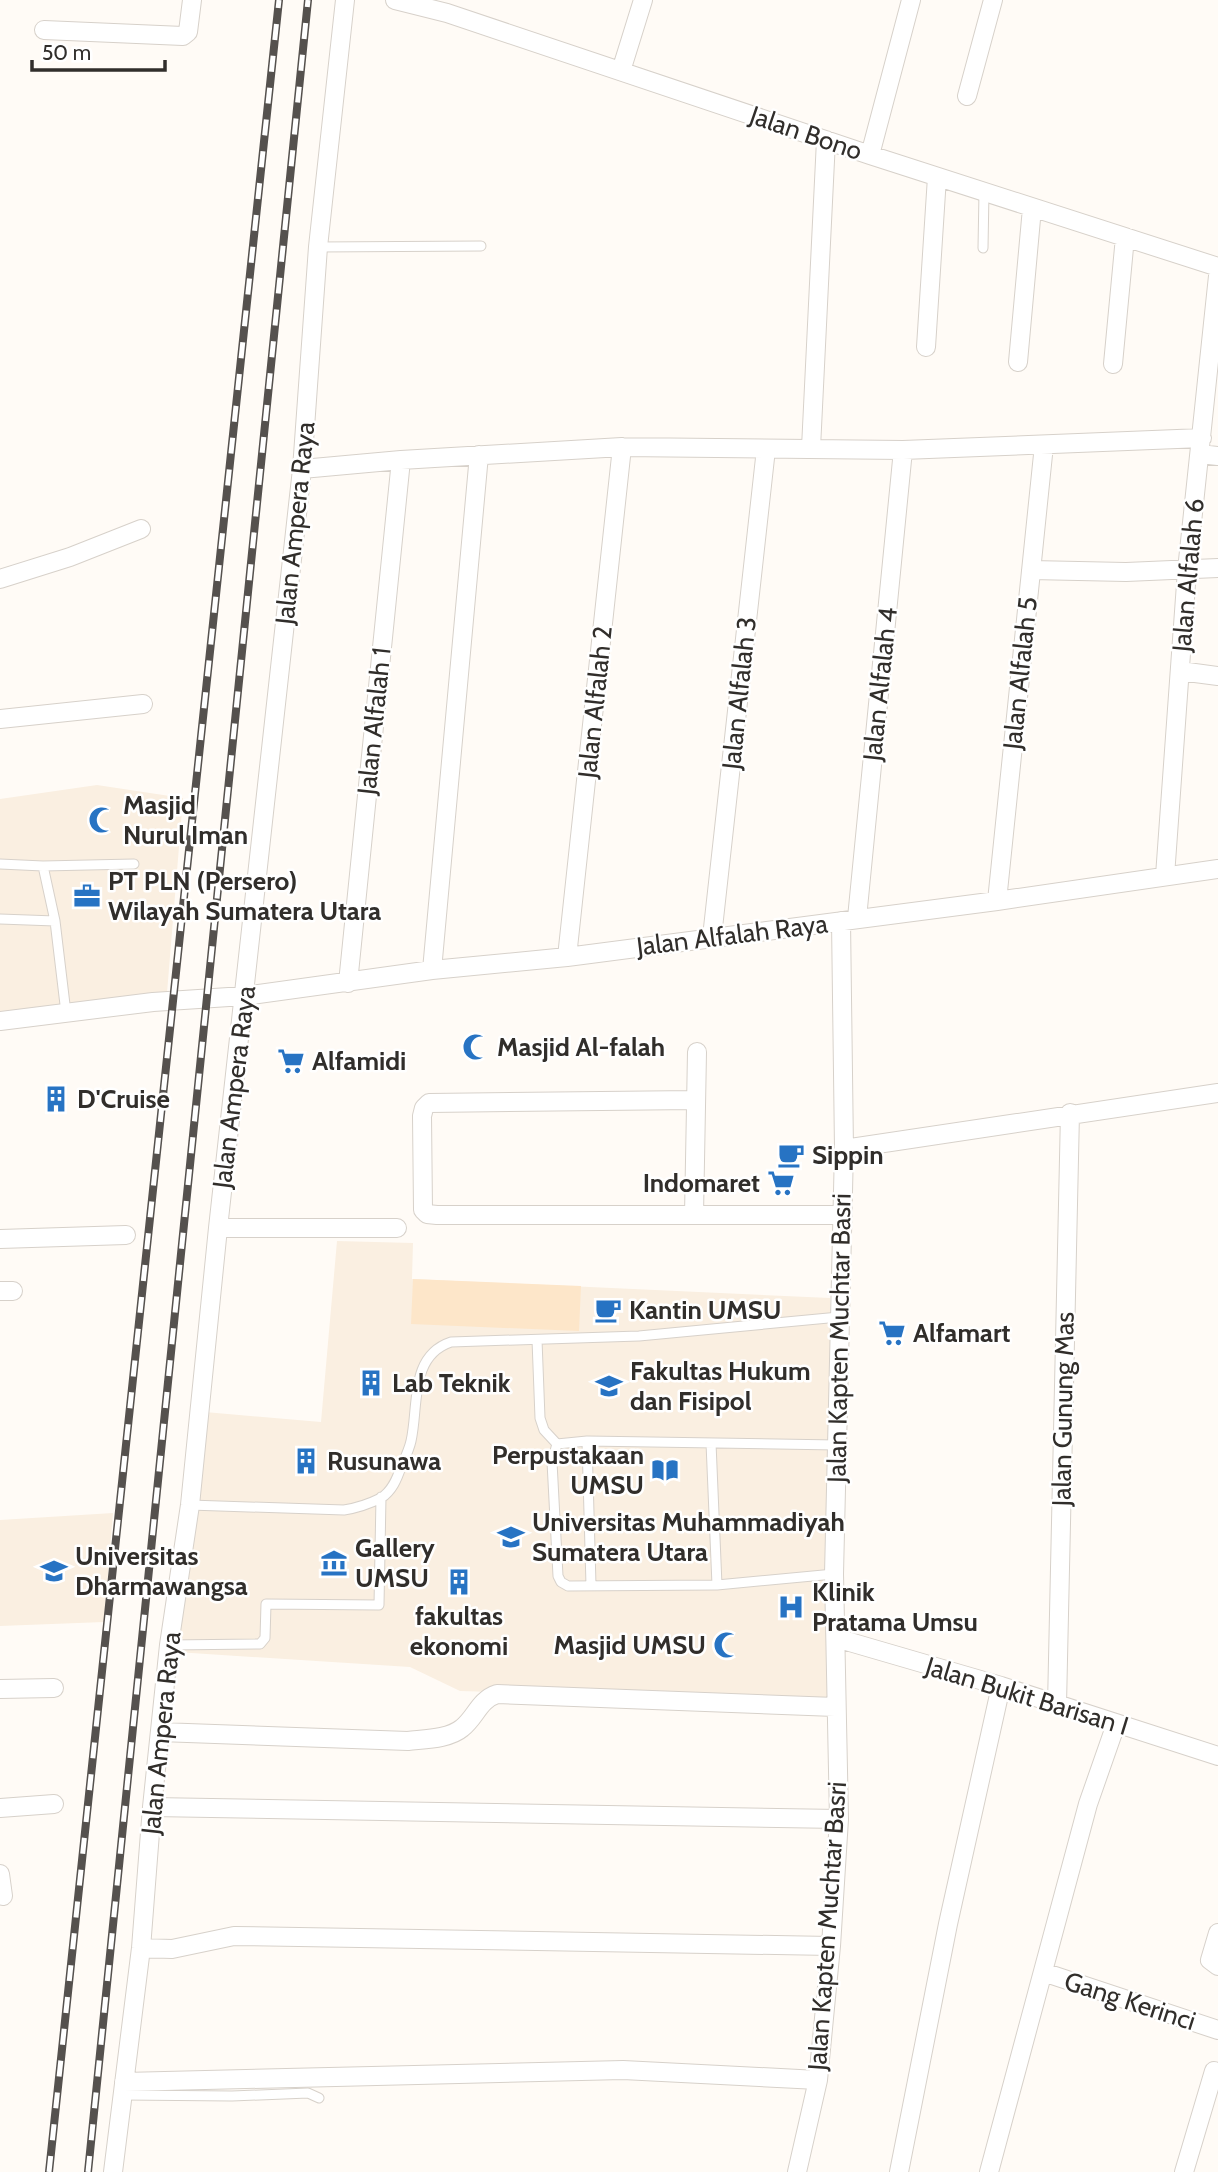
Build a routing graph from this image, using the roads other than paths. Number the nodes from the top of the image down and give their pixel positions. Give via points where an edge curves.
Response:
1 (192, 0) edge
2 (345, 0) edge
3 (395, 0) edge
4 (643, 0) edge
5 (911, 0) edge
6 (993, 0) edge
7 (445, 6) edge
8 (44, 30) dead end
9 (621, 71) junction
10 (967, 96) dead end
11 (826, 140) junction
12 (870, 155) junction
13 (937, 177) junction
14 (984, 192) junction
15 (1032, 208) junction
16 (1125, 237) junction
17 (481, 246) dead end
18 (318, 247) junction
19 (983, 248) dead end
20 (1218, 267) edge
21 (1218, 275) edge
22 (926, 347) dead end
23 (1018, 362) dead end
24 (1113, 363) dead end
25 (1044, 445) junction
26 (622, 447) junction
27 (811, 448) junction
28 (766, 449) junction
29 (1207, 449) edge
30 (904, 450) junction
31 (479, 456) junction
32 (401, 460) junction
33 (302, 469) junction
34 (141, 529) dead end
35 (1218, 568) edge
36 (1031, 570) junction
37 (1187, 570) junction
38 (0, 579) edge
39 (1180, 671) junction
40 (1218, 676) edge
41 (143, 704) dead end
42 (0, 719) edge
43 (0, 864) edge
44 (134, 864) dead end
45 (43, 866) junction
46 (1218, 869) edge
47 (1165, 876) junction
48 (997, 901) junction
49 (0, 919) edge
50 (849, 920) junction
51 (55, 921) junction
52 (712, 937) junction
53 (568, 957) junction
54 (432, 970) junction
55 (348, 983) junction
56 (244, 996) junction
57 (66, 1013) junction
58 (0, 1021) edge
59 (696, 1052) dead end
60 (1218, 1093) edge
61 (694, 1100) junction
62 (1070, 1113) junction
63 (844, 1149) junction
64 (842, 1215) junction
65 (694, 1216) junction
66 (218, 1228) junction
67 (397, 1228) dead end
68 (127, 1235) dead end
69 (0, 1239) edge
70 (839, 1317) junction
71 (537, 1339) junction
72 (587, 1441) junction
73 (711, 1443) junction
74 (557, 1444) junction
75 (837, 1445) junction
76 (382, 1497) junction
77 (190, 1505) junction
78 (834, 1574) junction
79 (717, 1585) junction
80 (591, 1586) junction
81 (836, 1638) junction
82 (169, 1645) junction
83 (1000, 1686) junction
84 (54, 1688) dead end
85 (0, 1689) edge
86 (1057, 1705) junction
87 (835, 1707) junction
88 (1116, 1724) junction
89 (160, 1732) junction
90 (1218, 1756) edge
91 (54, 1804) dead end
92 (152, 1807) junction
93 (0, 1808) edge
94 (839, 1819) junction
95 (0, 1874) edge
96 (3, 1896) dead end
97 (1218, 1933) edge
98 (831, 1946) junction
99 (141, 1948) junction
100 (1218, 1966) edge
101 (1043, 1972) junction
102 (1218, 2030) edge
103 (1214, 2071) dead end
104 (818, 2080) junction
105 (124, 2088) junction
106 (318, 2098) dead end
107 (114, 2172) edge
108 (797, 2172) edge
109 (899, 2172) edge
110 (989, 2172) edge
111 (1184, 2172) edge

1 - 8 street via 188,32 183,36
2 - 18 street, Jalan Ampera Raya
3 - 7 street, Jalan Bono
4 - 9 street
5 - 12 street
6 - 10 street
7 - 9 street, Jalan Bono
9 - 11 street, Jalan Bono
11 - 12 street, Jalan Bono
11 - 27 street
12 - 13 street, Jalan Bono
13 - 14 street, Jalan Bono
13 - 22 street
14 - 15 street, Jalan Bono
14 - 19 lane
15 - 16 street, Jalan Bono
15 - 23 street
16 - 20 street, Jalan Bono
16 - 24 street
17 - 18 lane
18 - 33 street, Jalan Ampera Raya
21 - 29 street, Jalan Alfalah 6
25 - 29 street via 1125,440
25 - 30 street
25 - 36 street, Jalan Alfalah 5
26 - 28 street
26 - 31 street
26 - 53 street, Jalan Alfalah 2
27 - 28 street
27 - 30 street
28 - 52 street, Jalan Alfalah 3
29 - 37 street, Jalan Alfalah 6
30 - 50 street, Jalan Alfalah 4
31 - 32 street
31 - 54 street
32 - 33 street
32 - 55 street, Jalan Alfalah 1
33 - 56 street, Jalan Ampera Raya
34 - 38 street
35 - 37 street
36 - 37 street
36 - 48 street, Jalan Alfalah 5
37 - 39 street, Jalan Alfalah 6
39 - 40 street
39 - 47 street, Jalan Alfalah 6
41 - 42 street
43 - 45 lane
44 - 45 lane
45 - 51 lane
46 - 47 street, Jalan Alfalah Raya
47 - 48 street, Jalan Alfalah Raya
48 - 50 street, Jalan Alfalah Raya
49 - 51 lane
50 - 52 street, Jalan Alfalah Raya
50 - 63 street, Jalan Kapten Muchtar Basri
51 - 57 lane
52 - 53 street, Jalan Alfalah Raya
53 - 54 street, Jalan Alfalah Raya
54 - 55 street, Jalan Alfalah Raya
55 - 56 street, Jalan Alfalah Raya
56 - 57 street, Jalan Alfalah Raya via 175,999
56 - 66 street, Jalan Ampera Raya
57 - 58 street, Jalan Alfalah Raya
59 - 61 street
60 - 62 street
61 - 65 street
61 - 65 street via 429,1103 422,1116 421,1203 427,1214 437,1215
62 - 63 street
62 - 86 street, Jalan Gunung Mas
63 - 64 street, Jalan Kapten Muchtar Basri
64 - 65 street
64 - 70 street, Jalan Kapten Muchtar Basri
66 - 67 street
66 - 77 street, Jalan Ampera Raya
68 - 69 street
70 - 71 lane via 639,1336
70 - 75 street, Jalan Kapten Muchtar Basri
71 - 74 lane via 540,1418
71 - 76 lane via 437,1346 420,1372 411,1442 395,1483
72 - 73 lane
72 - 74 lane
72 - 80 lane
73 - 75 lane
73 - 79 lane
74 - 80 lane via 552,1462 558,1576 568,1586
75 - 78 street, Jalan Kapten Muchtar Basri
76 - 77 lane via 344,1510
76 - 82 lane via 379,1605 266,1604 265,1638 260,1644
77 - 82 street, Jalan Ampera Raya
78 - 79 lane
78 - 81 street, Jalan Kapten Muchtar Basri
79 - 80 lane
81 - 83 street, Jalan Bukit Barisan I
81 - 87 street, Jalan Kapten Muchtar Basri
82 - 89 street, Jalan Ampera Raya
83 - 86 street, Jalan Bukit Barisan I
83 - 109 street
84 - 85 street
86 - 88 street, Jalan Bukit Barisan I
87 - 89 street via 498,1694 488,1698 461,1730 408,1741
87 - 94 street, Jalan Kapten Muchtar Basri
88 - 90 street, Jalan Bukit Barisan I
88 - 101 street via 1088,1804
89 - 92 street, Jalan Ampera Raya
91 - 93 street
92 - 94 street
92 - 99 street, Jalan Ampera Raya
94 - 98 street, Jalan Kapten Muchtar Basri
95 - 96 street
97 - 100 street via 1210,1960
98 - 99 street via 234,1936 172,1949
98 - 104 street, Jalan Kapten Muchtar Basri
99 - 105 street, Jalan Ampera Raya
101 - 102 street, Gang Kerinci
101 - 110 street
103 - 111 street
104 - 105 street via 623,2070
104 - 108 street, Jalan Kapten Muchtar Basri
105 - 106 lane via 232,2096 308,2093
105 - 107 street, Jalan Ampera Raya

